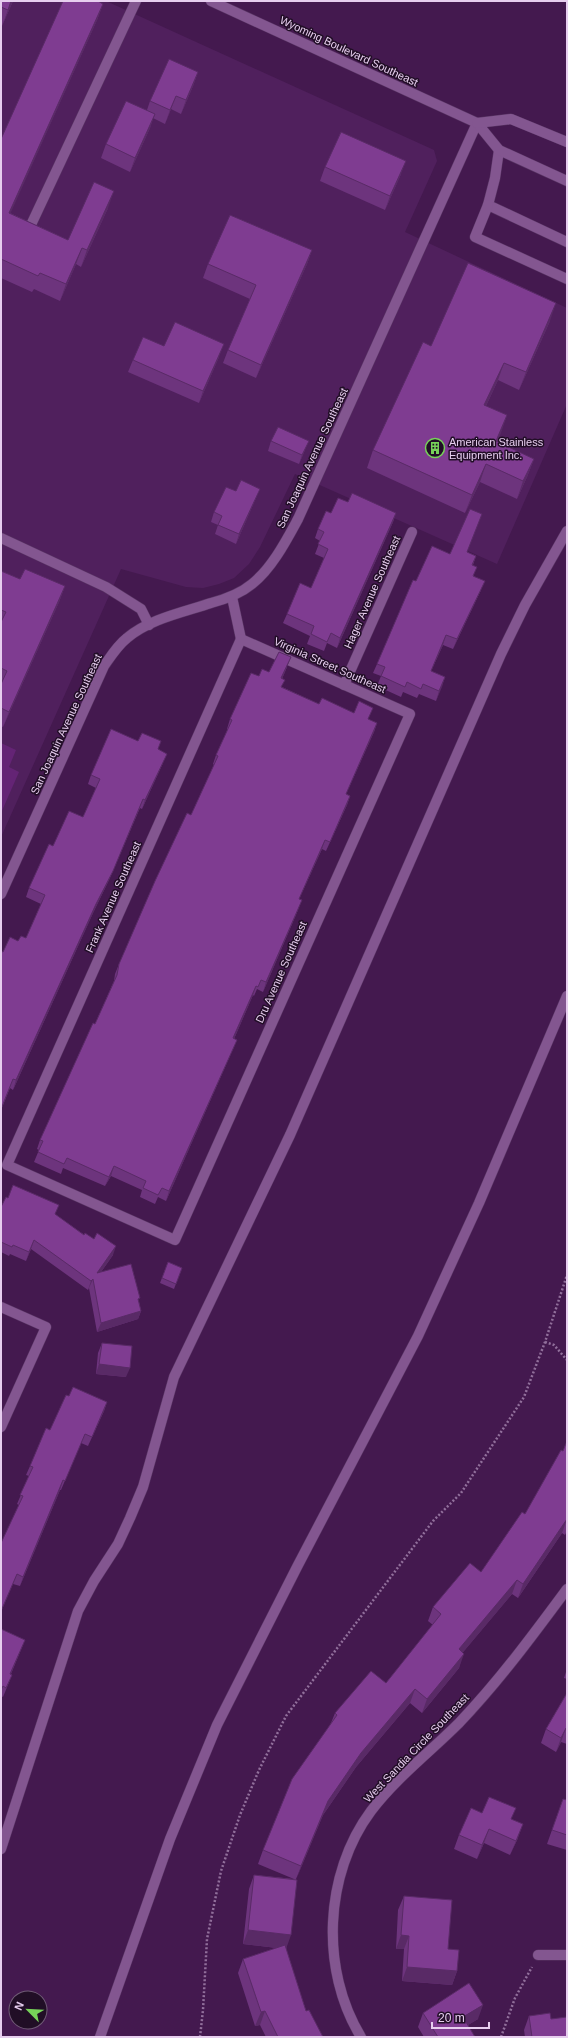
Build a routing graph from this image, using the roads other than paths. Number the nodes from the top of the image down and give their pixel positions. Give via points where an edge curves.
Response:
1 (136, 1) edge
2 (211, 1) edge
3 (477, 123) junction
4 (567, 142) edge
5 (500, 150) junction
6 (567, 181) edge
7 (488, 205) junction
8 (30, 226) edge
9 (567, 242) edge
10 (567, 278) edge
11 (567, 531) edge
12 (412, 532) dead end
13 (1, 538) edge
14 (232, 597) junction
15 (149, 625) junction
16 (241, 639) junction
17 (344, 684) junction
18 (410, 714) joint
19 (1, 894) edge
20 (567, 996) edge
21 (175, 1240) joint
22 (1, 1307) edge
23 (1, 1427) edge
24 (567, 1589) edge
25 (1, 1848) edge
26 (538, 1955) road end
27 (567, 1955) edge
28 (100, 2037) edge
29 (361, 2037) edge

1 - 8 street
2 - 3 street, Wyoming Boulevard Southeast
3 - 4 street via 511,119
3 - 5 street, Wyoming Boulevard Southeast
3 - 14 street, San Joaquin Avenue Southeast via 298,519 269,566 253,584
5 - 6 street, Wyoming Boulevard Southeast
5 - 7 street via 496,178
7 - 9 street
7 - 10 street via 474,237
11 - 25 street via 525,605 501,654 290,1135 174,1377 143,1487 118,1544 78,1611
12 - 17 street, Hager Avenue Southeast
13 - 15 street via 106,587 141,609
14 - 15 street, San Joaquin Avenue Southeast
14 - 16 street
15 - 19 street, San Joaquin Avenue Southeast via 128,637 104,666
16 - 17 street, Virginia Street Southeast
16 - 21 street, Frank Avenue Southeast via 7,1165
17 - 18 street, Virginia Street Southeast
18 - 21 street, Dru Avenue Southeast
20 - 28 street via 485,1189 418,1336 217,1725 170,1839
22 - 23 street via 46,1327
24 - 29 street, West Sandia Circle Southeast via 495,1682 459,1723 393,1786 371,1811 354,1838 340,1880 332,1939 336,1970 346,2006
26 - 27 street

